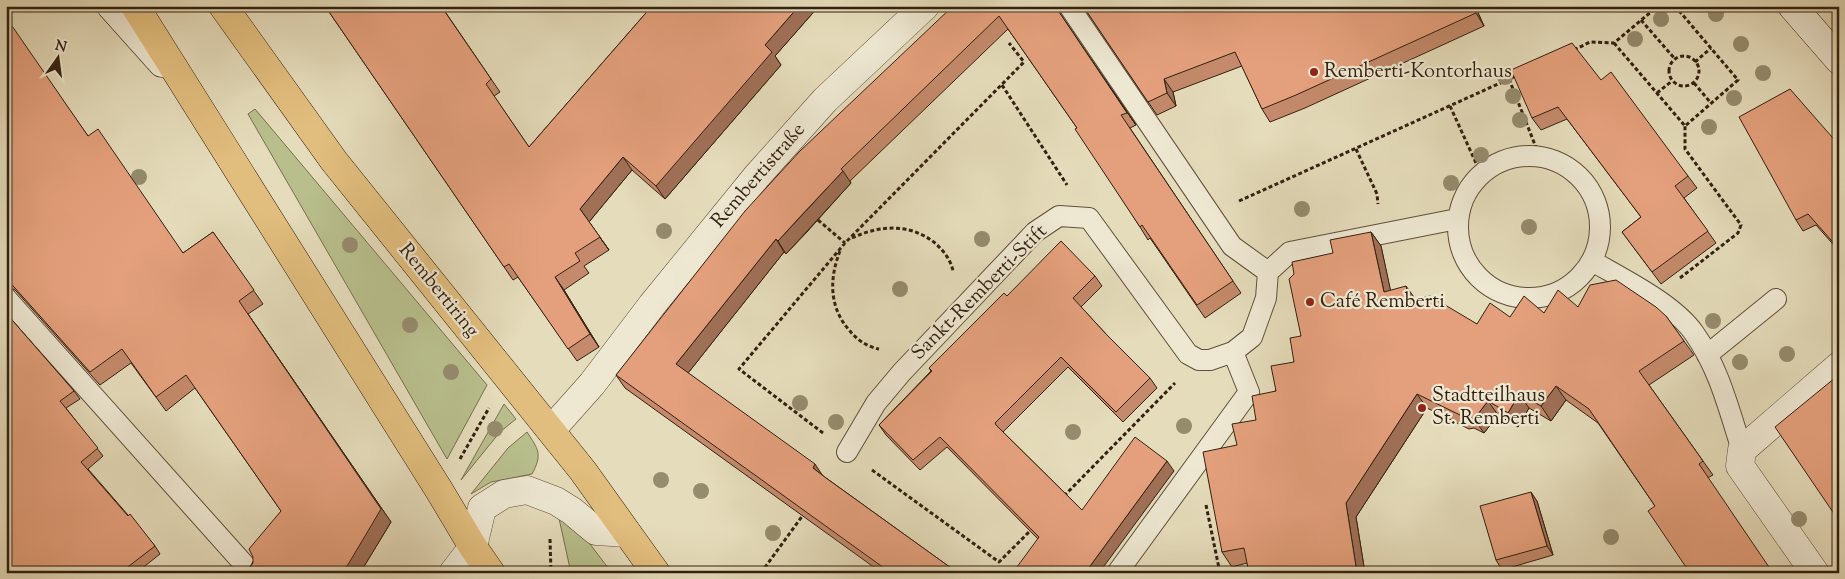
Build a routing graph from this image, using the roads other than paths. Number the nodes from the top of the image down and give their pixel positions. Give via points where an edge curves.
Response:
1 (111, 6) edge
2 (135, 6) edge
3 (223, 6) edge
4 (925, 6) edge
5 (1069, 6) edge
6 (1792, 6) edge
7 (1839, 60) edge
8 (194, 98) junction
9 (1457, 219) junction
10 (1592, 261) junction
11 (1268, 272) junction
12 (6, 298) edge
13 (1776, 299) dead end
14 (1233, 352) junction
15 (1707, 355) junction
16 (1839, 366) edge
17 (551, 430) junction
18 (847, 452) road end
19 (1741, 458) junction
20 (627, 533) junction
21 (473, 548) junction
22 (251, 572) edge
23 (453, 573) edge
24 (492, 573) edge
25 (656, 573) edge
26 (1117, 573) edge
27 (1815, 573) edge

1 - 8 street
2 - 8 main road
3 - 17 main road, Rembertiring via 334,161
4 - 17 street, Rembertistraße via 825,100 757,176 592,384
5 - 11 lane via 1232,246
6 - 7 street
8 - 21 main road
9 - 10 lane via 1459,243 1468,266 1485,284 1508,295 1532,298 1556,293 1577,280
9 - 10 lane via 1463,197 1476,178 1494,164 1516,156 1539,156 1561,162 1579,176 1593,194 1600,216 1599,239
9 - 11 lane via 1290,252
10 - 15 lane via 1666,306 1694,332
11 - 14 lane via 1266,298 1252,337
12 - 22 lane
13 - 15 lane
14 - 18 lane, Sankt-Remberti-Stift via 1210,360 1199,360 1188,354 1089,218 1058,216 1034,232 902,372 876,403
14 - 26 lane via 1249,392
15 - 19 lane via 1716,370
16 - 19 street
17 - 20 main road, Rembertiring
19 - 27 street
20 - 21 street via 596,531 556,501 527,490 504,494 482,508
20 - 25 main road, Rembertiring
21 - 23 street
21 - 24 main road

